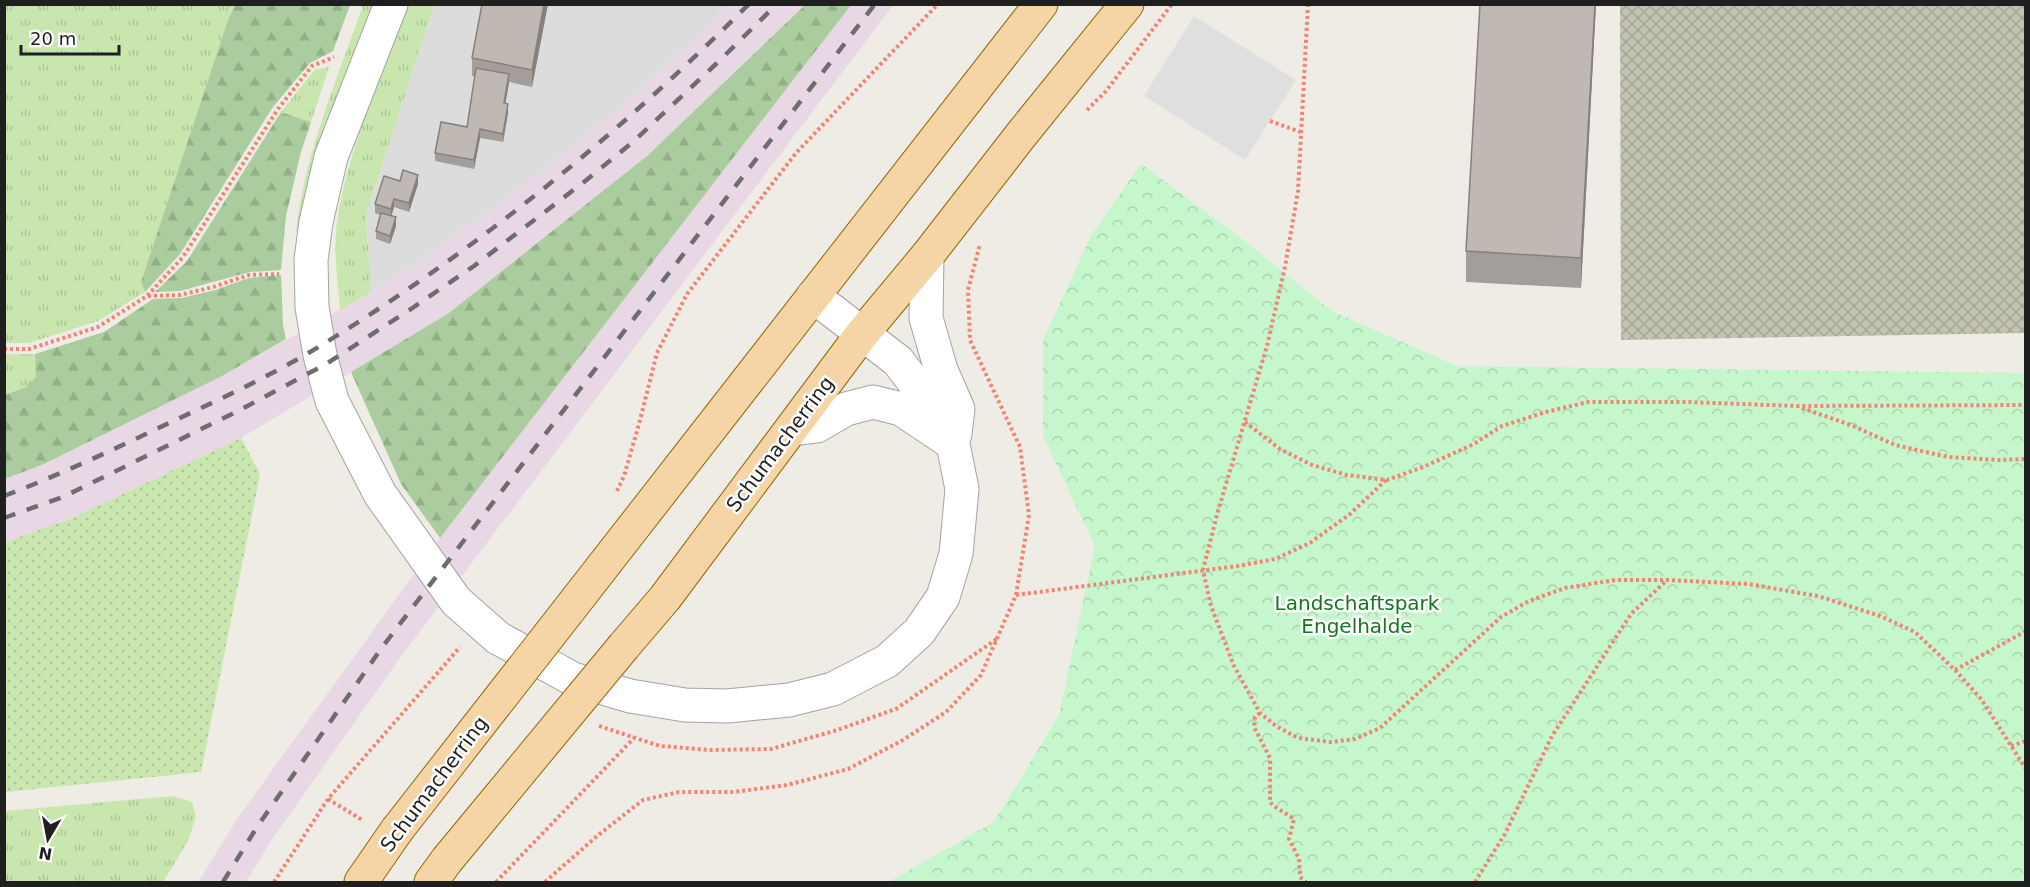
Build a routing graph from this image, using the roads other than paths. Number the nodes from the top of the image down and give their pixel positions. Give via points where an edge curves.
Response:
1 (391, 4) edge
2 (1041, 4) edge
3 (1127, 4) edge
4 (927, 256) junction
5 (813, 296) junction
6 (862, 334) junction
7 (793, 429) junction
8 (953, 444) junction
9 (439, 871) edge
10 (361, 882) edge

1 - 8 street via 331,157 316,222 312,308 332,401 380,494 456,601 498,638 573,679 630,696 685,705 727,706 789,700 833,689 887,661 919,632 943,597 956,554 962,489
2 - 5 main road, Schumacherring
3 - 4 main road, Schumacherring
4 - 6 main road, Schumacherring
4 - 8 street via 926,318 941,370 958,409
5 - 6 street
5 - 10 main road, Schumacherring, bridge via 568,611 384,828
6 - 7 main road, Schumacherring
6 - 8 street via 898,361 935,410
7 - 8 street via 817,426 846,409 873,402 901,409
7 - 9 main road, Schumacherring, bridge via 665,598

